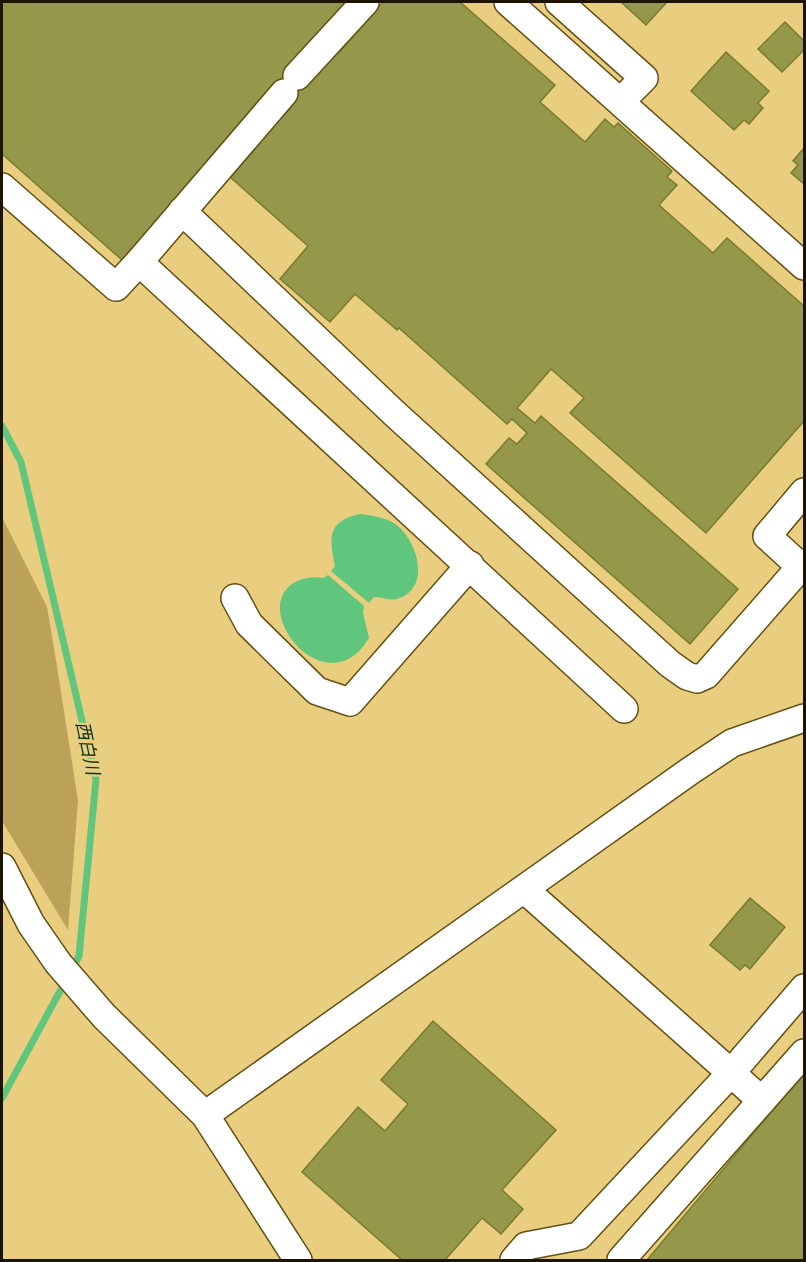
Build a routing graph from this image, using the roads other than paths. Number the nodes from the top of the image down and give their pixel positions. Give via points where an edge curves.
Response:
1 (365, 2) edge
2 (508, 2) edge
3 (559, 2) edge
4 (620, 102) junction
5 (2, 187) edge
6 (182, 211) junction
7 (139, 262) junction
8 (804, 266) edge
9 (804, 492) edge
10 (470, 565) junction
11 (803, 565) edge
12 (235, 598) dead end
13 (624, 710) dead end
14 (804, 718) edge
15 (2, 867) edge
16 (525, 890) junction
17 (804, 988) edge
18 (804, 1053) edge
19 (731, 1073) junction
20 (762, 1101) junction
21 (205, 1115) junction
22 (298, 1260) edge
23 (514, 1260) edge
24 (621, 1260) edge

1 - 6 street
2 - 4 street
3 - 4 street via 644,78
4 - 8 street
5 - 7 street via 116,287
6 - 7 street
6 - 11 street via 394,413 687,676 697,679 706,675
7 - 10 street
9 - 11 street via 767,536
10 - 12 street via 350,702 318,691 249,624
10 - 13 street
14 - 16 street via 732,743
15 - 21 street via 31,924 58,963 104,1016
16 - 19 street
16 - 21 street
17 - 19 street
18 - 20 street
19 - 20 street
19 - 23 street via 579,1236 526,1246
20 - 24 street
21 - 22 street

